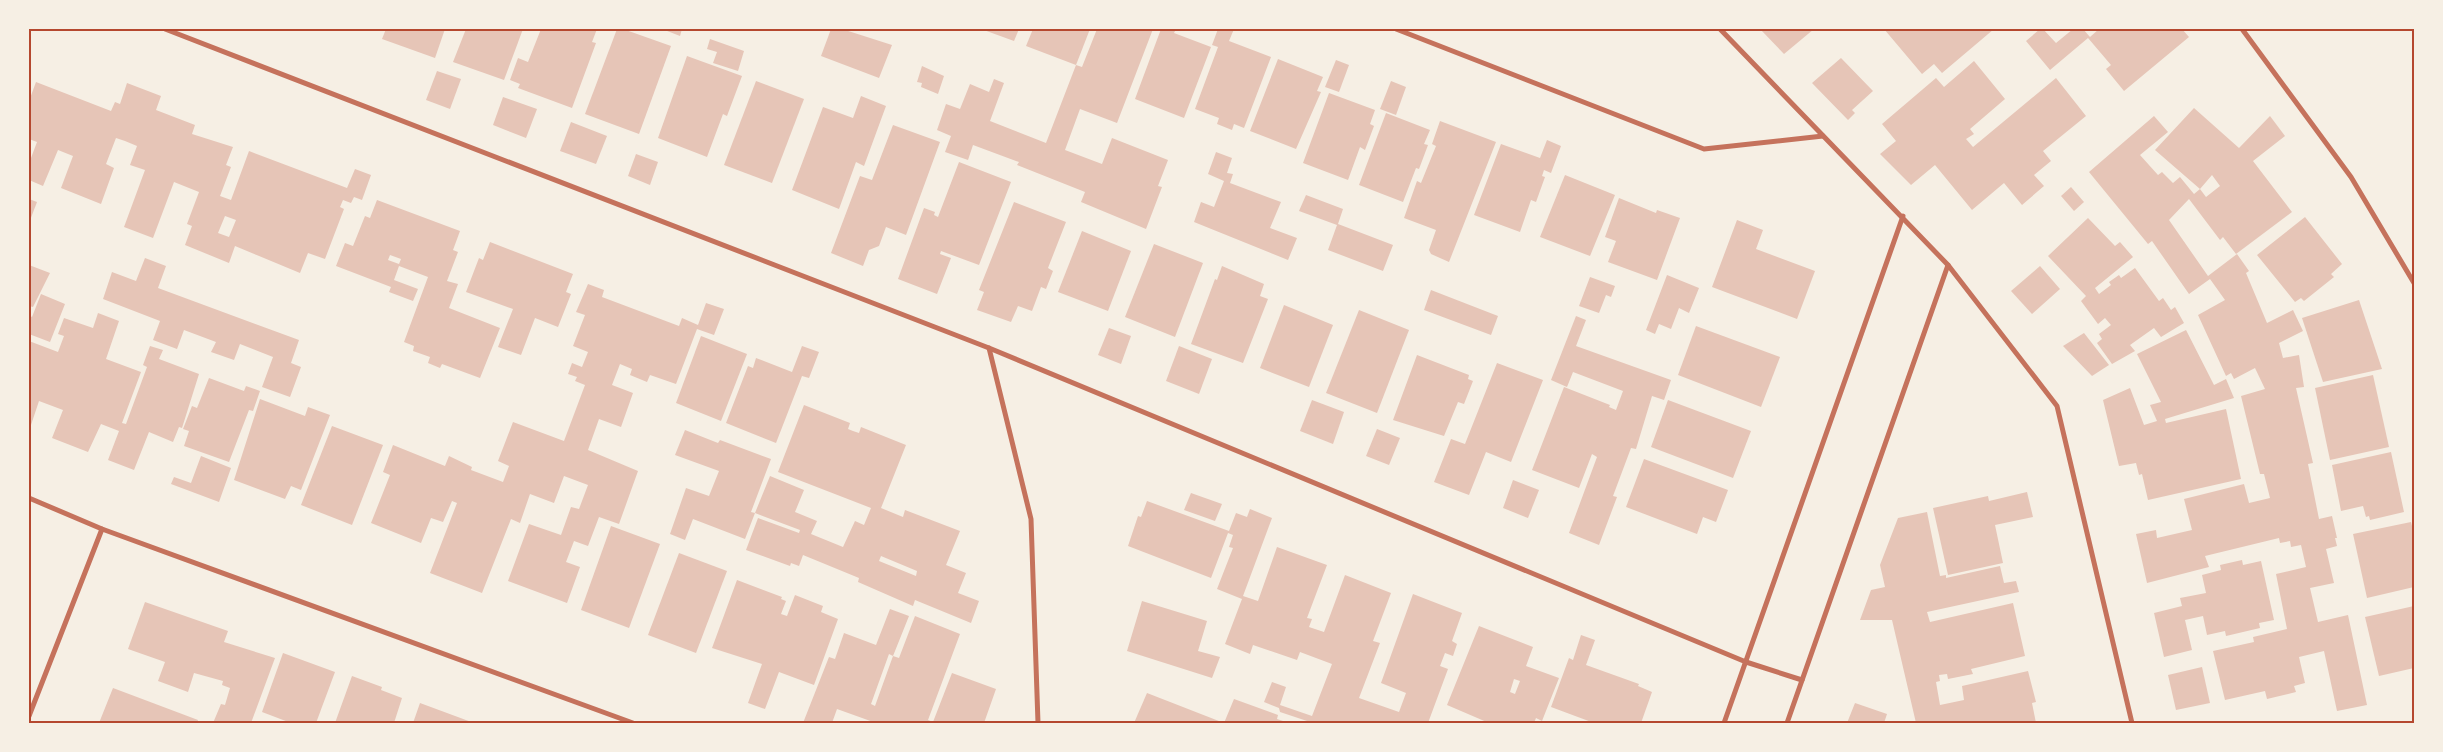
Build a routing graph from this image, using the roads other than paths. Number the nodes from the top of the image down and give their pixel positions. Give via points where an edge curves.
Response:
1 (165, 29) edge
2 (1396, 29) edge
3 (1720, 29) edge
4 (2242, 29) edge
5 (1823, 136) junction
6 (1903, 216) junction
7 (1948, 265) junction
8 (2414, 283) edge
9 (989, 348) junction
10 (29, 498) edge
11 (102, 529) junction
12 (1746, 662) junction
13 (1802, 680) junction
14 (29, 716) edge
15 (633, 723) edge
16 (1038, 723) edge
17 (1724, 723) edge
18 (1787, 723) edge
19 (2132, 723) edge

1 - 9 street
2 - 5 street via 1704,149
3 - 5 street
4 - 8 street via 2351,177
5 - 6 street
6 - 7 street
6 - 12 street
7 - 13 street
7 - 19 street via 2057,406
9 - 12 street
9 - 16 street via 1031,519
10 - 11 street
11 - 14 street
11 - 15 street
12 - 13 street
12 - 17 street
13 - 18 street

